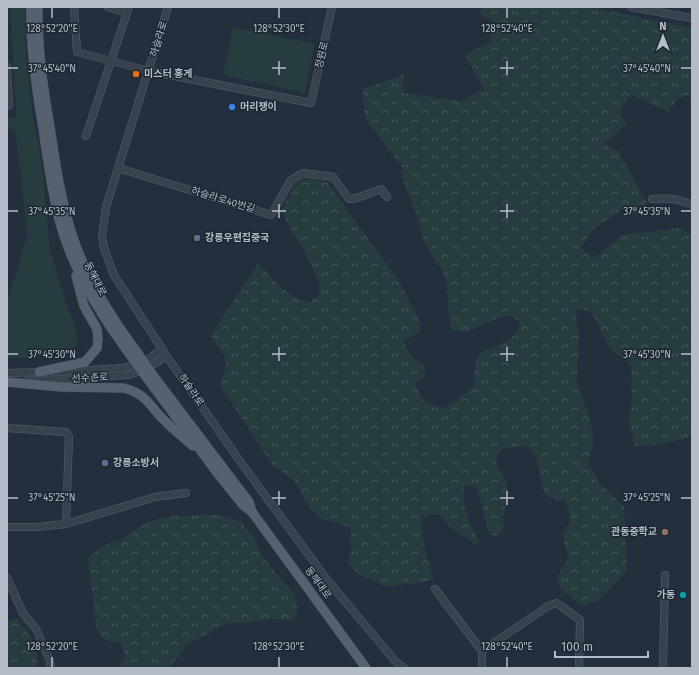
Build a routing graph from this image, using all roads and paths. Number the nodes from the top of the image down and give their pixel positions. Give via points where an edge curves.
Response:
1 (31, 7) edge
2 (38, 7) edge
3 (74, 7) edge
4 (108, 7) edge
5 (168, 7) edge
6 (332, 7) edge
7 (635, 7) edge
8 (128, 10) edge
9 (692, 18) edge
10 (112, 62) junction
11 (7, 68) edge
12 (149, 71) junction
13 (311, 103) joint
14 (8, 106) edge
15 (86, 136) dead end
16 (118, 168) junction
17 (387, 197) dead end
18 (652, 199) dead end
19 (692, 205) edge
20 (69, 249) junction
21 (162, 348) junction
22 (166, 355) junction
23 (136, 357) junction
24 (39, 372) junction
25 (7, 373) edge
26 (152, 380) junction
27 (7, 382) edge
28 (7, 428) edge
29 (207, 458) junction
30 (186, 493) dead end
31 (252, 512) junction
32 (66, 524) junction
33 (7, 527) edge
34 (665, 575) dead end
35 (7, 578) edge
36 (435, 589) dead end
37 (482, 650) junction
38 (51, 668) edge
39 (366, 668) edge
40 (404, 668) edge
41 (482, 668) edge
42 (579, 668) edge
43 (663, 668) edge

1 - 20 main road, 동해대로 via 38,101 58,215
2 - 23 main road, 동해대로 via 39,47 45,98 58,181 70,228 93,286
3 - 10 street, 하슬라로 via 77,52
4 - 8 street
5 - 12 street, 하슬라로
6 - 13 street, 정원로
7 - 9 street
8 - 10 street
10 - 12 street, 하슬라로
10 - 15 street
11 - 14 street
12 - 13 street, 하슬라로
12 - 16 street, 하슬라로
16 - 17 street, 하슬라로40번길 via 271,215 291,180 303,173 333,177 349,199 381,189
16 - 21 street, 하슬라로 via 103,222 104,248 114,275
18 - 19 street via 673,198
20 - 23 main road, 동해대로 via 98,309
20 - 24 main road via 84,306 97,329 97,348 85,362
21 - 22 street, 하슬라로
21 - 24 street, 선수촌로 via 150,358 123,368
22 - 27 street, 선수촌로 via 156,365 127,375
22 - 40 street, 하슬라로 via 328,581 396,662
23 - 26 main road, 동해대로, bridge
24 - 25 street, 선수촌로
26 - 29 main road, 동해대로
26 - 31 main road, 동해대로 via 249,502
27 - 29 main road via 132,390 139,393 166,422
28 - 32 street via 66,432 69,437
29 - 31 main road, 동해대로 via 243,505
30 - 32 street via 155,497
31 - 39 main road, 동해대로
32 - 33 street
34 - 43 street
35 - 38 street via 23,613 36,629
36 - 37 street
37 - 41 street
37 - 42 street via 548,606 557,603 580,620

